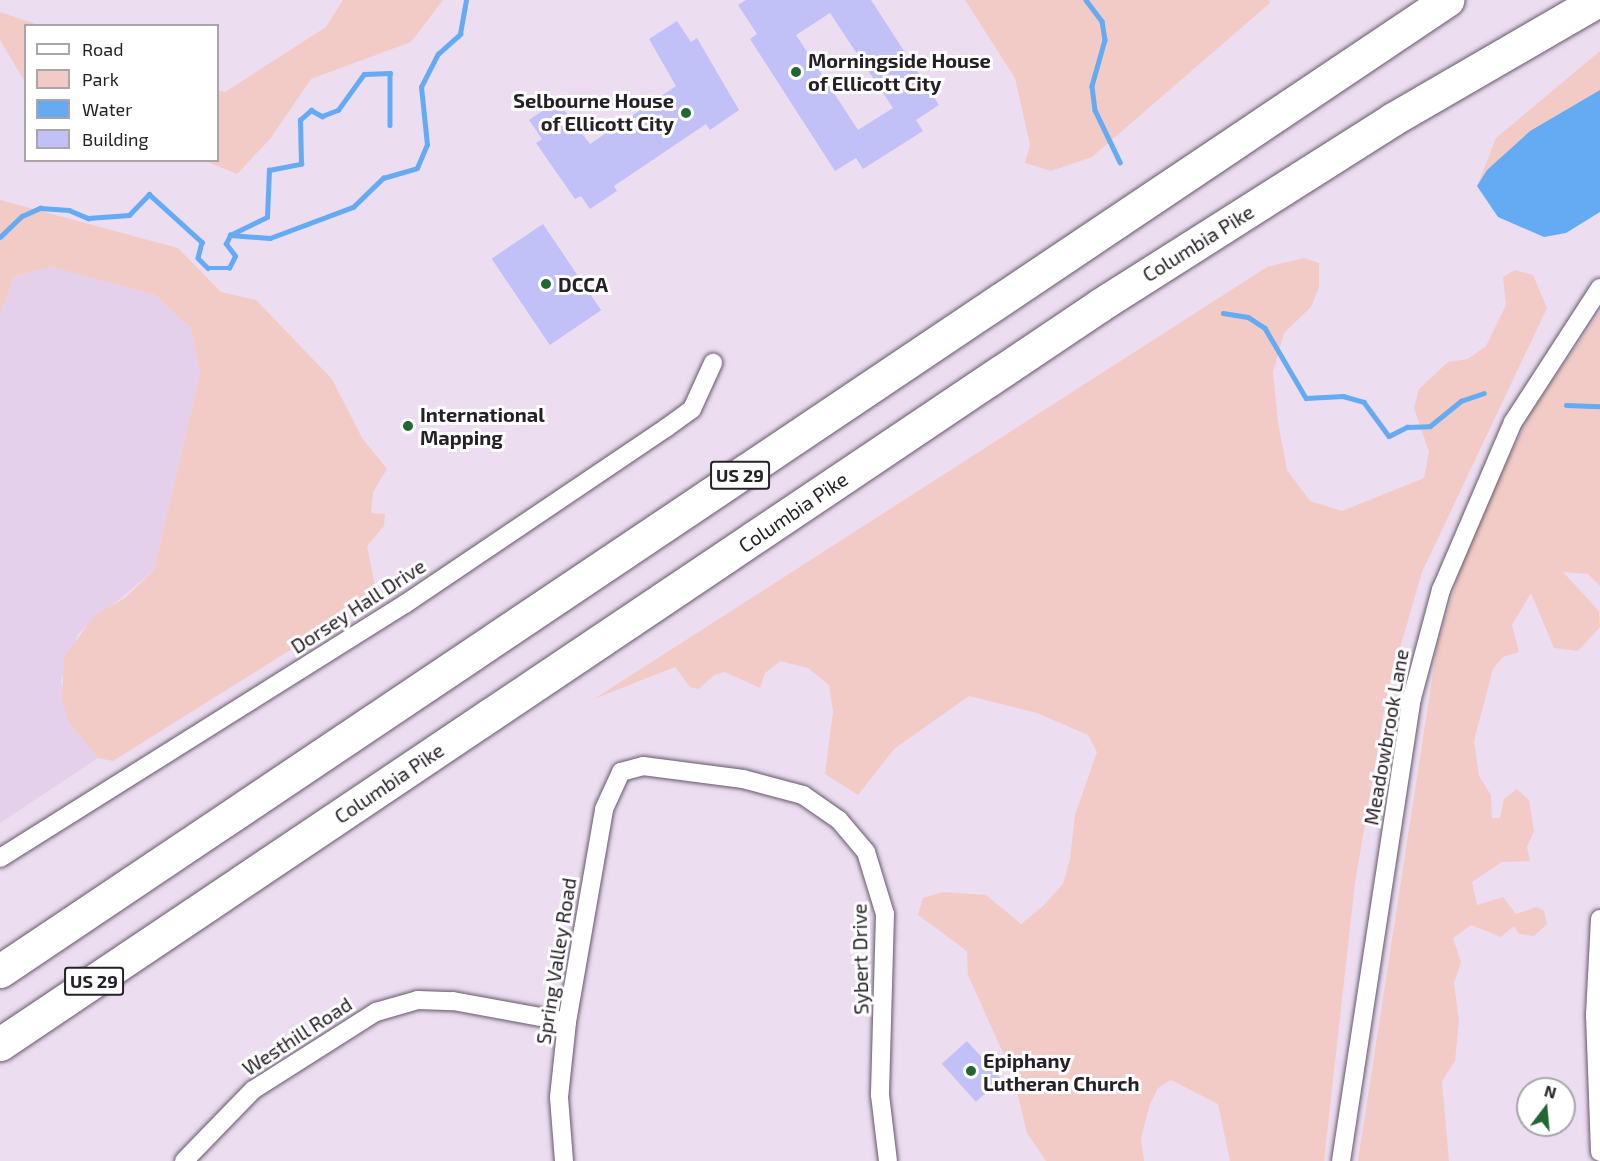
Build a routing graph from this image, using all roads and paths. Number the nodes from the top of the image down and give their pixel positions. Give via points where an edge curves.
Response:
1 (1447, 0) edge
2 (1598, 0) edge
3 (1600, 288) edge
4 (713, 363) dead end
5 (621, 772) joint
6 (0, 858) edge
7 (188, 918) junction
8 (1600, 919) edge
9 (0, 969) edge
10 (567, 1022) junction
11 (0, 1044) edge
12 (0, 1068) edge
13 (1600, 1152) edge
14 (184, 1161) edge
15 (564, 1161) edge
16 (888, 1161) edge
17 (1341, 1161) edge

1 - 9 highway, US 29
2 - 7 highway, Columbia Pike / US 29 via 1393,119 1100,305
3 - 17 street, Meadowbrook Lane via 1513,422 1441,590 1412,698
4 - 6 street, Dorsey Hall Drive via 692,409 666,428 405,604
5 - 10 street, Spring Valley Road via 604,809
5 - 16 street, Sybert Drive via 662,767 778,787 823,806 866,852 885,914 880,1095
7 - 11 highway, Columbia Pike / US 29
7 - 12 highway
8 - 13 street via 1595,1015
10 - 14 street, Westhill Road via 453,1001 418,1000 376,1012 253,1090
10 - 15 street, Spring Valley Road via 559,1097

